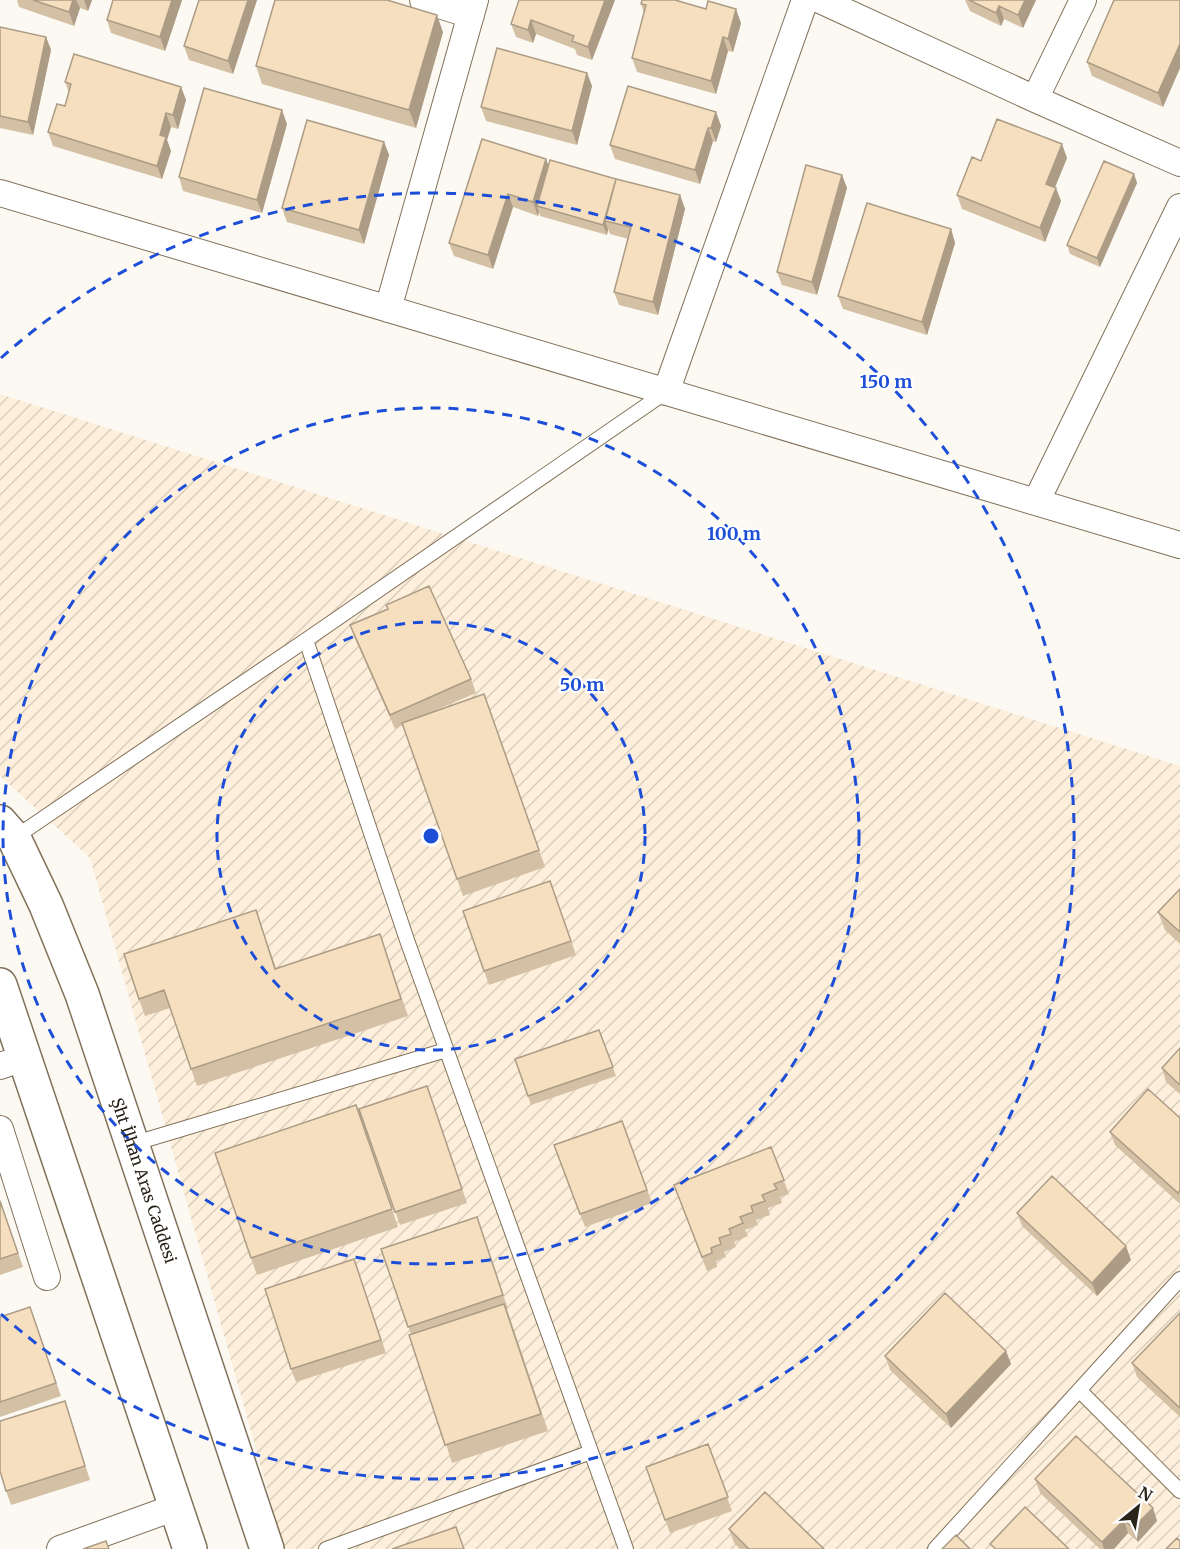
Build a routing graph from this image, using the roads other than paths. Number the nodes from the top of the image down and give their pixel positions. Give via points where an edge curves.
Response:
1 (423, 0) edge
2 (805, 0) edge
3 (820, 0) edge
4 (1083, 0) edge
5 (473, 8) edge
6 (1035, 99) junction
7 (1180, 163) edge
8 (0, 193) edge
9 (1180, 207) edge
10 (388, 309) junction
11 (666, 392) junction
12 (1036, 502) junction
13 (1180, 545) edge
14 (306, 640) junction
15 (7, 830) edge
16 (0, 985) edge
17 (446, 1050) junction
18 (12, 1062) edge
19 (0, 1129) edge
20 (132, 1144) junction
21 (47, 1276) dead end
22 (1180, 1279) edge
23 (1079, 1390) junction
24 (591, 1452) junction
25 (1180, 1491) edge
26 (176, 1507) junction
27 (60, 1549) edge
28 (190, 1549) edge
29 (267, 1549) edge
30 (326, 1549) edge
31 (626, 1549) edge
32 (936, 1549) edge

1 - 5 street
2 - 11 street
3 - 6 street
4 - 6 street
5 - 10 street
6 - 7 street
8 - 10 street
9 - 12 street
10 - 11 street
11 - 12 street
11 - 14 lane
12 - 13 street
14 - 15 lane
14 - 17 lane
15 - 20 main road, Şht İlhan Aras Caddesi via 46,905 82,994
16 - 18 main road
17 - 20 lane
17 - 24 lane
18 - 26 main road
19 - 21 street
20 - 29 main road, Şht İlhan Aras Caddesi
22 - 23 lane
23 - 25 lane
23 - 32 lane
24 - 30 lane
24 - 31 lane
26 - 27 street
26 - 28 main road

